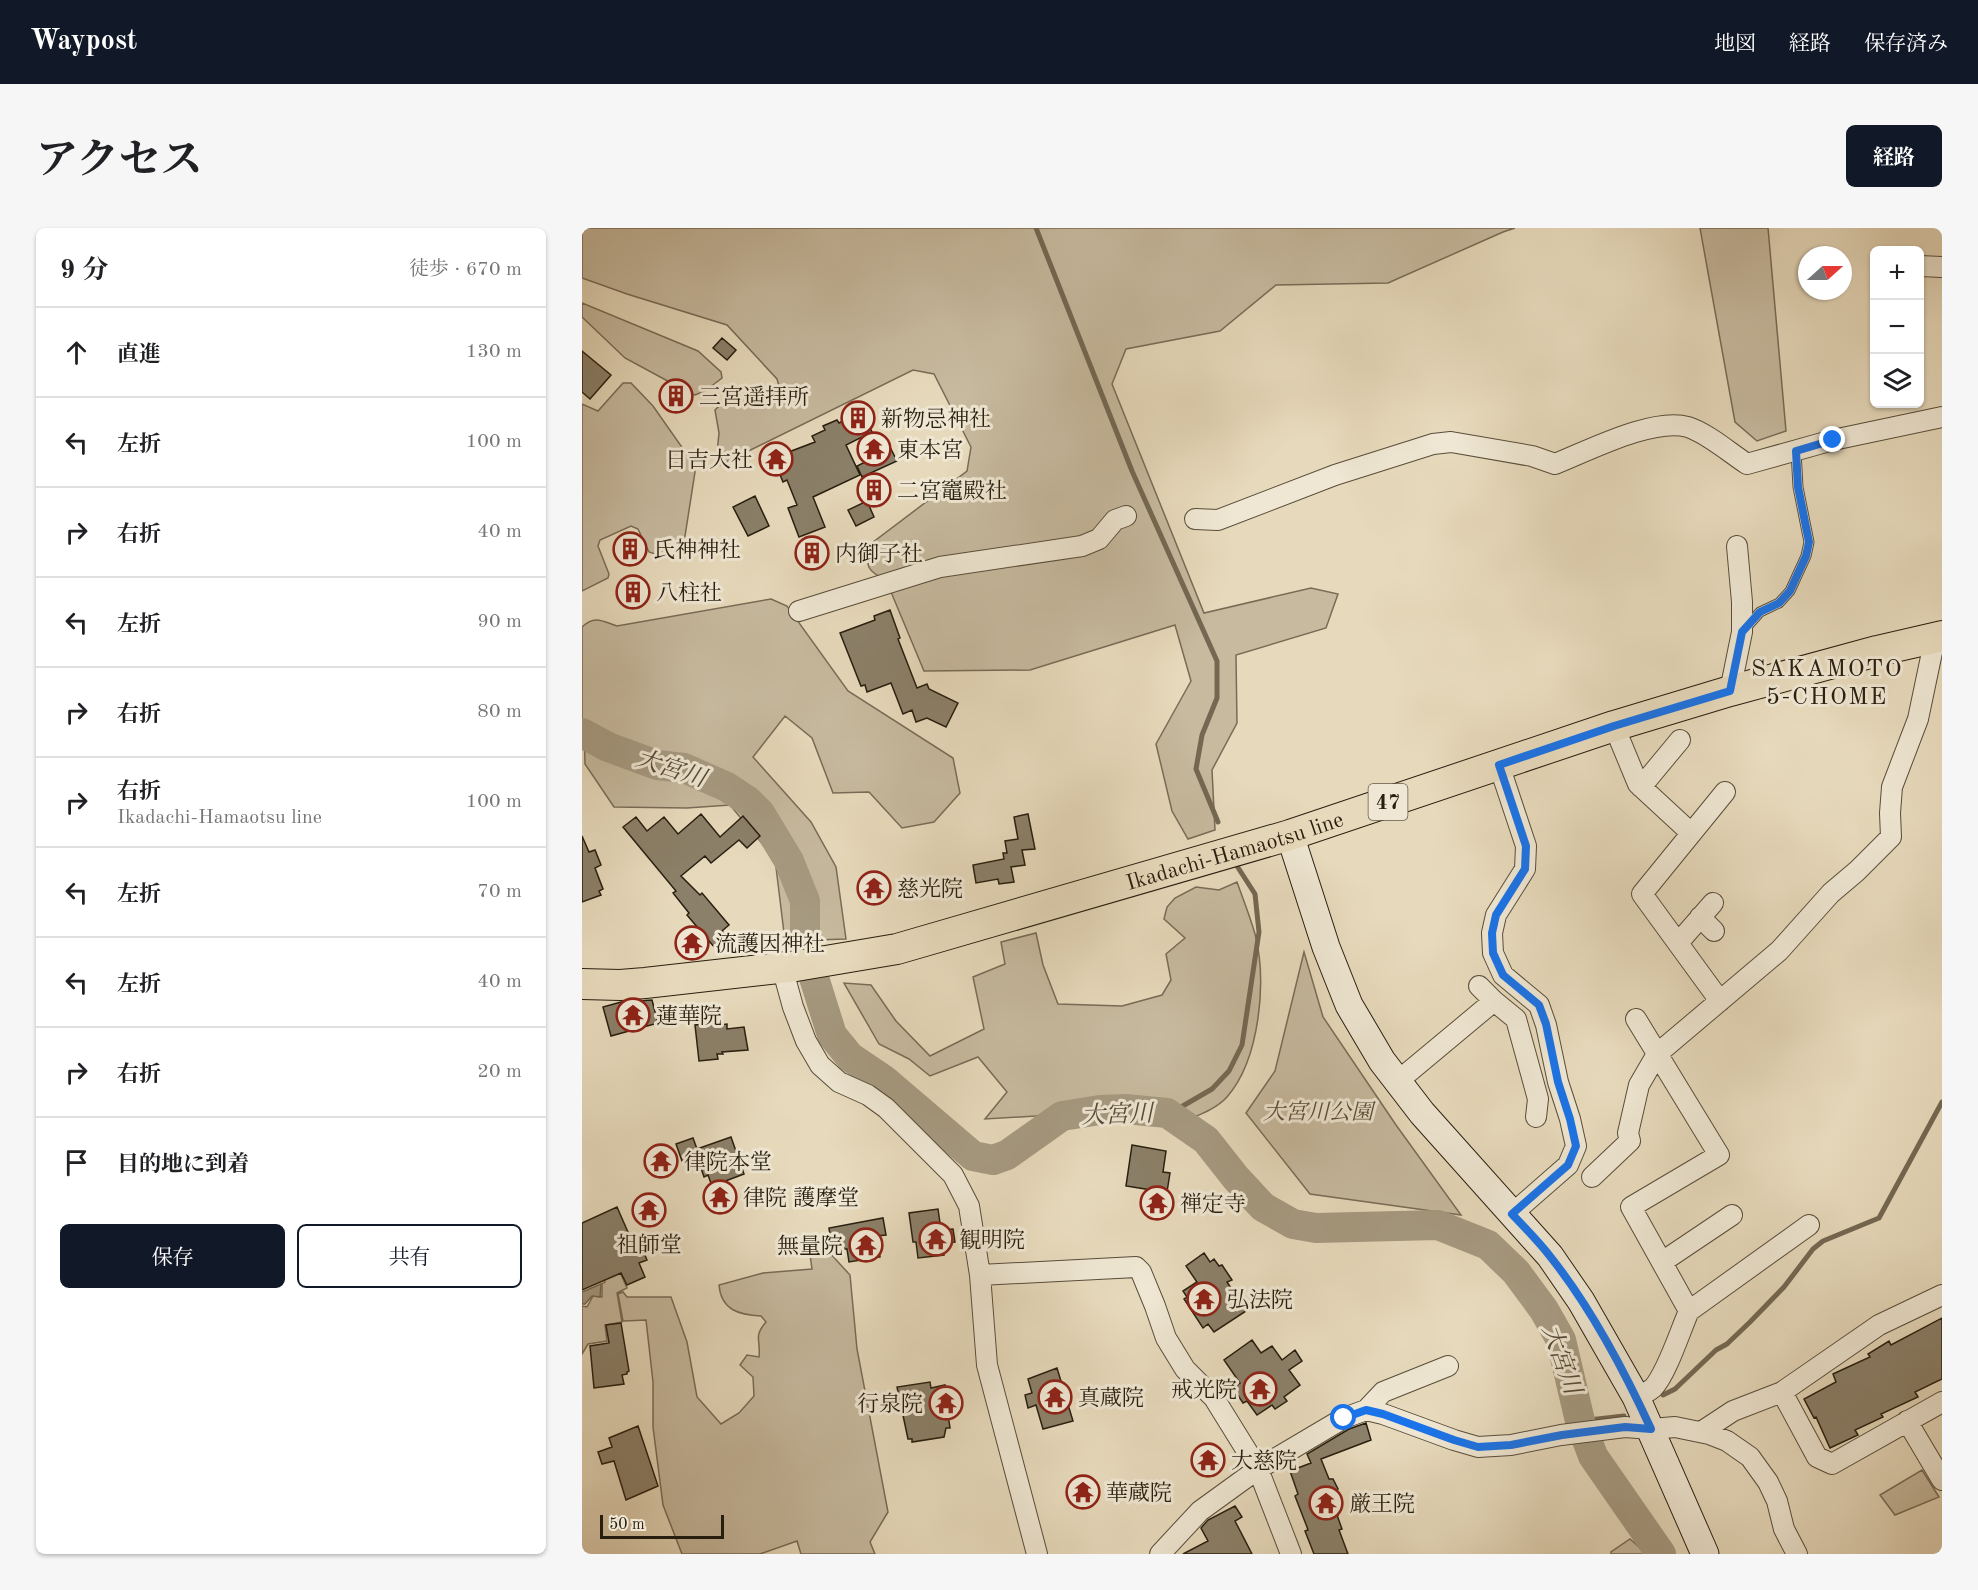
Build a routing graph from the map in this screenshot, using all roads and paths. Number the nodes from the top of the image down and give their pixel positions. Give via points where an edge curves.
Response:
1 (1924, 266) edge
2 (1942, 267) edge
3 (1942, 417) edge
4 (1796, 451) junction
5 (1126, 516) dead end
6 (1195, 519) dead end
7 (1737, 546) dead end
8 (799, 611) dead end
9 (1742, 632) junction
10 (1939, 637) edge
11 (1730, 691) junction
12 (1614, 726) junction
13 (1680, 740) dead end
14 (1499, 765) junction
15 (1641, 787) junction
16 (1725, 792) dead end
17 (1691, 833) junction
18 (1290, 835) junction
19 (1709, 917) dead end
20 (1678, 943) junction
21 (789, 966) junction
22 (582, 984) edge
23 (1479, 986) dead end
24 (1494, 1001) junction
25 (1720, 1001) junction
26 (1636, 1018) dead end
27 (1657, 1054) junction
28 (1398, 1081) junction
29 (1536, 1117) dead end
30 (1592, 1177) dead end
31 (1512, 1214) junction
32 (1731, 1215) dead end
33 (1809, 1225) dead end
34 (1662, 1262) junction
35 (980, 1275) junction
36 (1942, 1295) edge
37 (1689, 1311) junction
38 (1448, 1366) dead end
39 (1782, 1392) junction
40 (1636, 1397) junction
41 (1942, 1402) edge
42 (1366, 1410) junction
43 (1907, 1421) junction
44 (1638, 1428) junction
45 (1701, 1432) junction
46 (1258, 1469) junction
47 (1942, 1480) edge
48 (1037, 1554) edge
49 (1160, 1554) edge
50 (1291, 1554) edge
51 (1705, 1554) edge
52 (1797, 1554) edge

1 - 2 street
3 - 4 street
4 - 6 street via 1747,464 1687,426 1665,424 1555,464 1532,456 1451,442 1433,444 1335,475 1218,520
4 - 9 lane via 1798,487 1809,542 1806,556 1790,591 1779,603 1760,612
5 - 8 street via 1115,520 1099,539 1082,546 940,567
7 - 9 street
9 - 11 street
10 - 11 main road, Ikadachi-Hamaotsu line / 47
10 - 25 street via 1918,719 1892,787 1891,837 1831,893 1779,951
11 - 12 main road, Ikadachi-Hamaotsu line / 47
12 - 14 main road, Ikadachi-Hamaotsu line / 47
12 - 15 street
13 - 15 street
14 - 18 main road, Ikadachi-Hamaotsu line / 47
14 - 31 street via 1526,846 1526,858 1525,869 1496,915 1493,953 1503,975 1539,1005 1576,1146 1568,1165
15 - 17 street
16 - 17 street
17 - 20 street via 1641,894
18 - 21 main road, Ikadachi-Hamaotsu line / 47 via 897,949
18 - 28 street via 1349,1005
19 - 20 street
20 - 25 street
21 - 22 main road, Ikadachi-Hamaotsu line / 47 via 620,985
21 - 35 street via 793,1007 820,1065 838,1082 886,1108 953,1175 969,1206
23 - 24 street
24 - 28 street
24 - 29 street via 1516,1019 1538,1099
25 - 27 street
26 - 27 street
27 - 30 street via 1639,1085 1628,1133 1630,1141
27 - 34 street via 1719,1155 1631,1207
28 - 31 street
31 - 40 street via 1550,1256 1581,1300
32 - 34 street
33 - 37 street
34 - 37 street
35 - 46 street via 1136,1267 1166,1338 1185,1369 1214,1398
35 - 48 street via 987,1365
36 - 39 street via 1879,1324
37 - 40 street via 1655,1385
38 - 42 street via 1383,1392
39 - 43 street via 1817,1457 1832,1464
39 - 45 street via 1734,1411
40 - 44 street
41 - 43 street
42 - 44 street via 1478,1447
42 - 46 street via 1344,1418
43 - 47 street
44 - 45 street via 1675,1427
44 - 51 street
45 - 52 street via 1727,1441 1750,1457 1768,1482
46 - 49 street via 1200,1512
46 - 50 street

